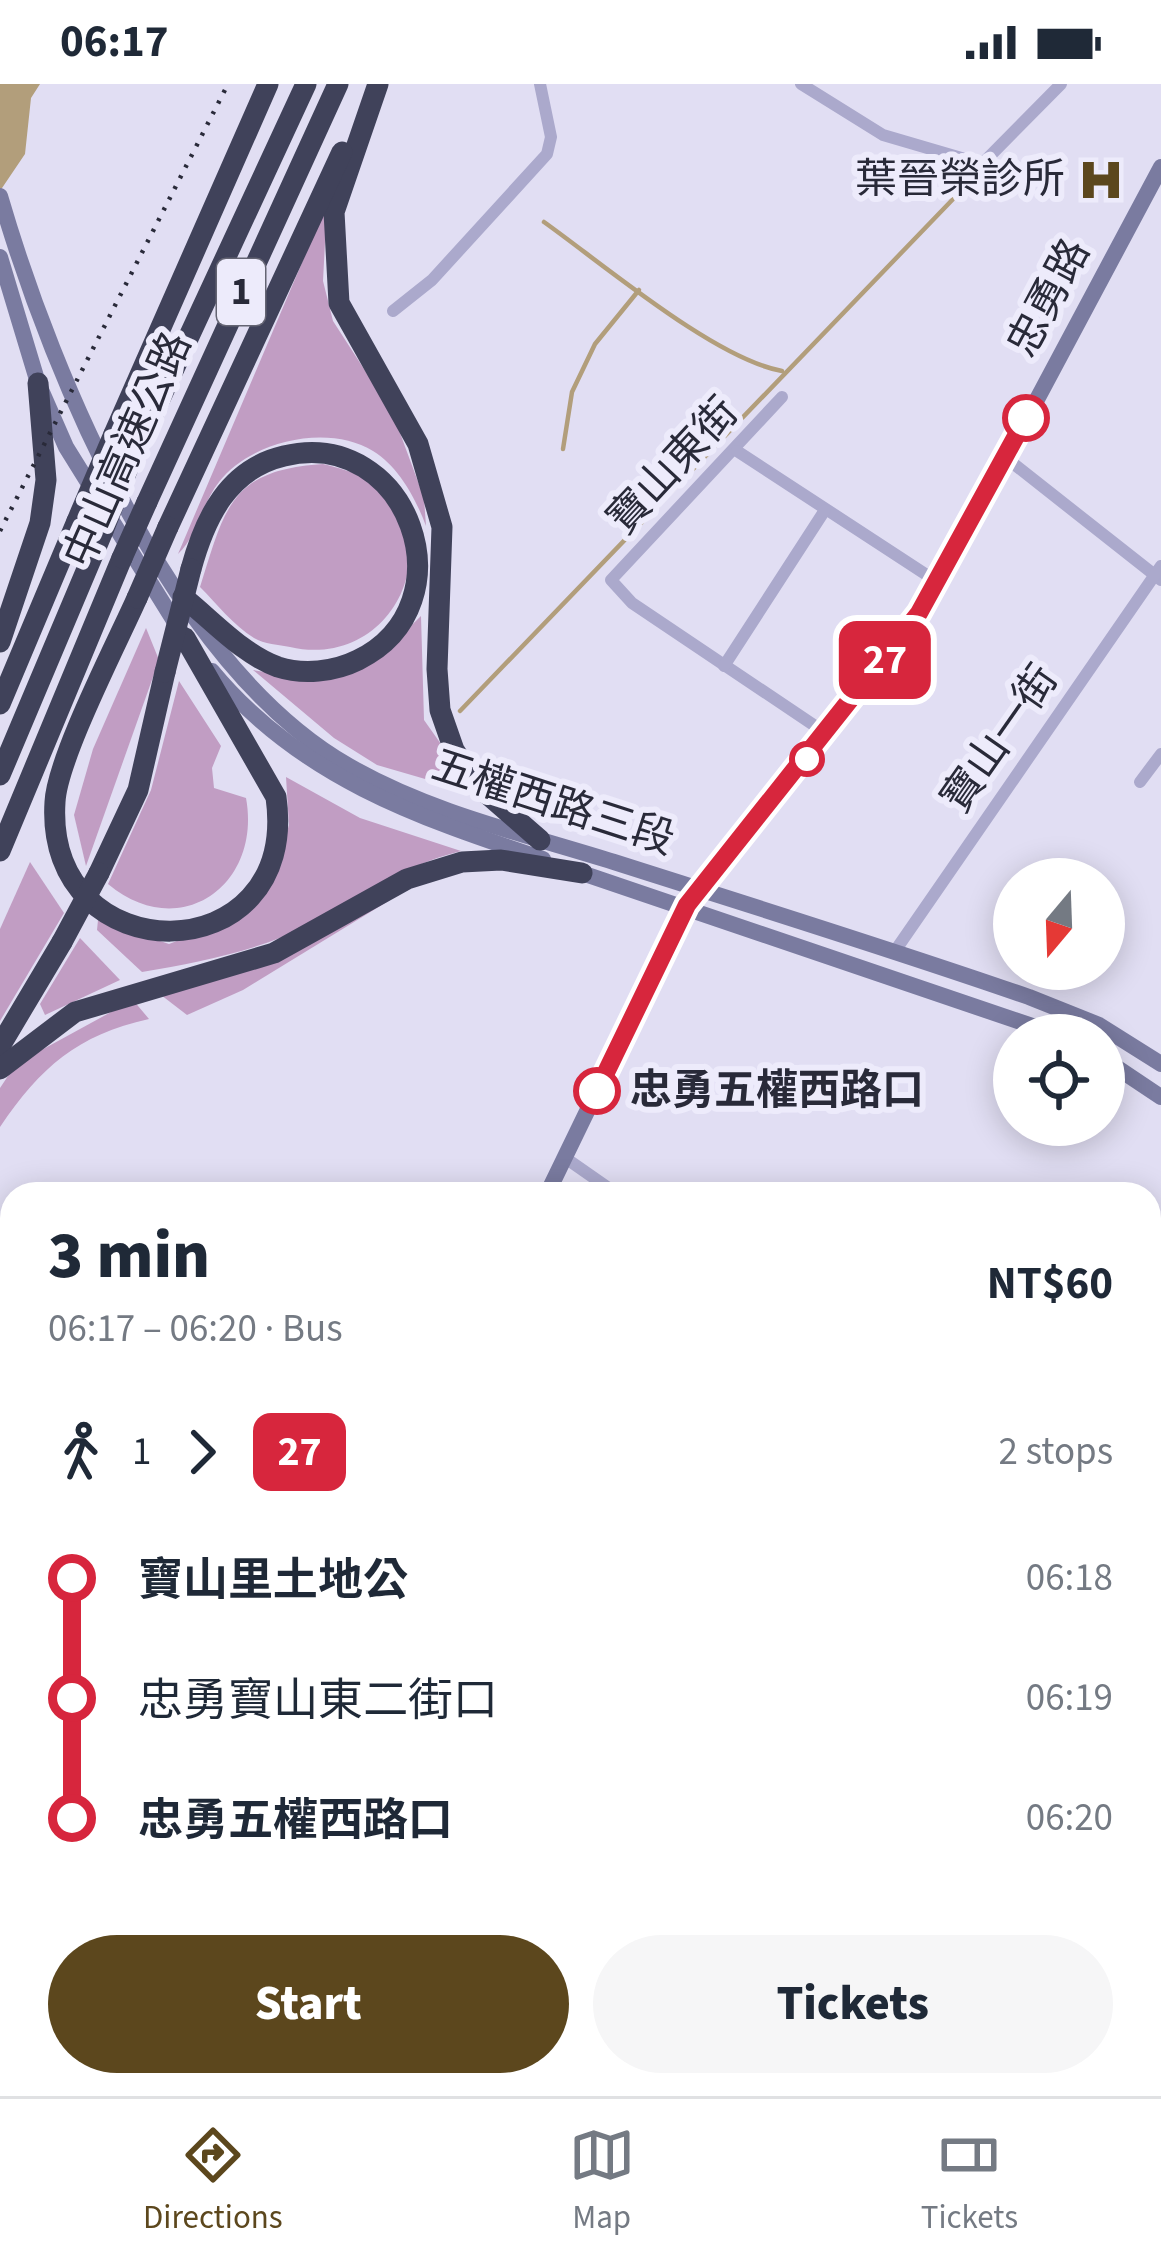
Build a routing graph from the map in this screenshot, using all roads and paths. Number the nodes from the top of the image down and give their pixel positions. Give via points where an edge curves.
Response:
1 (268, 84) edge
2 (306, 84) edge
3 (338, 84) edge
4 (376, 84) edge
5 (540, 84) edge
6 (801, 84) edge
7 (1061, 84) edge
8 (1158, 180) edge
9 (0, 196) edge
10 (0, 257) edge
11 (21, 298) junction
12 (393, 311) dead end
13 (38, 383) junction
14 (782, 397) dead end
15 (737, 451) junction
16 (1005, 457) junction
17 (825, 510) junction
18 (1159, 574) edge
19 (939, 583) junction
20 (182, 597) junction
21 (184, 638) junction
22 (0, 642) edge
23 (724, 667) junction
24 (0, 704) edge
25 (826, 734) junction
26 (1161, 754) edge
27 (0, 775) edge
28 (1140, 782) dead end
29 (540, 840) junction
30 (0, 851) edge
31 (582, 873) junction
32 (702, 890) junction
33 (687, 905) junction
34 (895, 951) junction
35 (999, 1014) edge
36 (0, 1046) edge
37 (1159, 1059) edge
38 (0, 1069) edge
39 (1125, 1073) edge
40 (1161, 1097) edge
41 (564, 1156) junction
42 (552, 1182) edge
43 (600, 1182) edge

1 - 24 highway, bridge
2 - 27 highway, 中山高速公路 / 1, bridge via 128,468
3 - 30 highway, 中山高速公路 / 1, bridge via 122,558
4 - 21 highway, bridge via 168,527 54,803 62,851 82,890 115,919 155,932 210,926 245,903 268,869 280,824 276,797
4 - 29 highway via 334,212 339,303 418,444 442,526 436,669 454,750 477,784
5 - 12 street via 547,154 432,280
6 - 7 street via 883,135 982,164
8 - 16 main road, 忠勇路
9 - 11 main road
10 - 11 main road
11 - 13 main road, 五權西路三段
11 - 20 main road, 五權西路三段 via 85,434
13 - 21 main road, 五權西路三段 via 83,478
13 - 22 highway via 46,480 40,523
14 - 15 street, 寶山東街
15 - 17 street
15 - 23 street, 寶山東街 via 611,580
16 - 18 street
16 - 19 main road, 忠勇路
17 - 19 street
17 - 23 street
18 - 34 street, 寶山一街
19 - 25 main road, 忠勇路
20 - 29 main road, 五權西路三段 via 254,687 348,765 444,809
20 - 36 highway, bridge via 254,656 291,670 334,669 373,652 402,621 419,552 406,510 378,476 352,461 309,452 266,461 230,486 201,531 191,568 165,672 139,790
21 - 31 main road, 五權西路三段 via 246,712 329,774 425,820
23 - 25 street
25 - 32 main road, 忠勇路
26 - 28 street
29 - 32 main road, 五權西路三段
31 - 33 main road, 五權西路三段
31 - 38 highway via 501,860 407,879 274,952 75,1012
32 - 33 main road, 忠勇路
32 - 34 main road, 五權西路三段
33 - 35 main road, 五權西路三段
33 - 41 main road, 忠勇路
34 - 37 main road, 五權西路三段 via 1099,1024
39 - 40 main road
41 - 42 main road, 忠勇路
41 - 43 street

